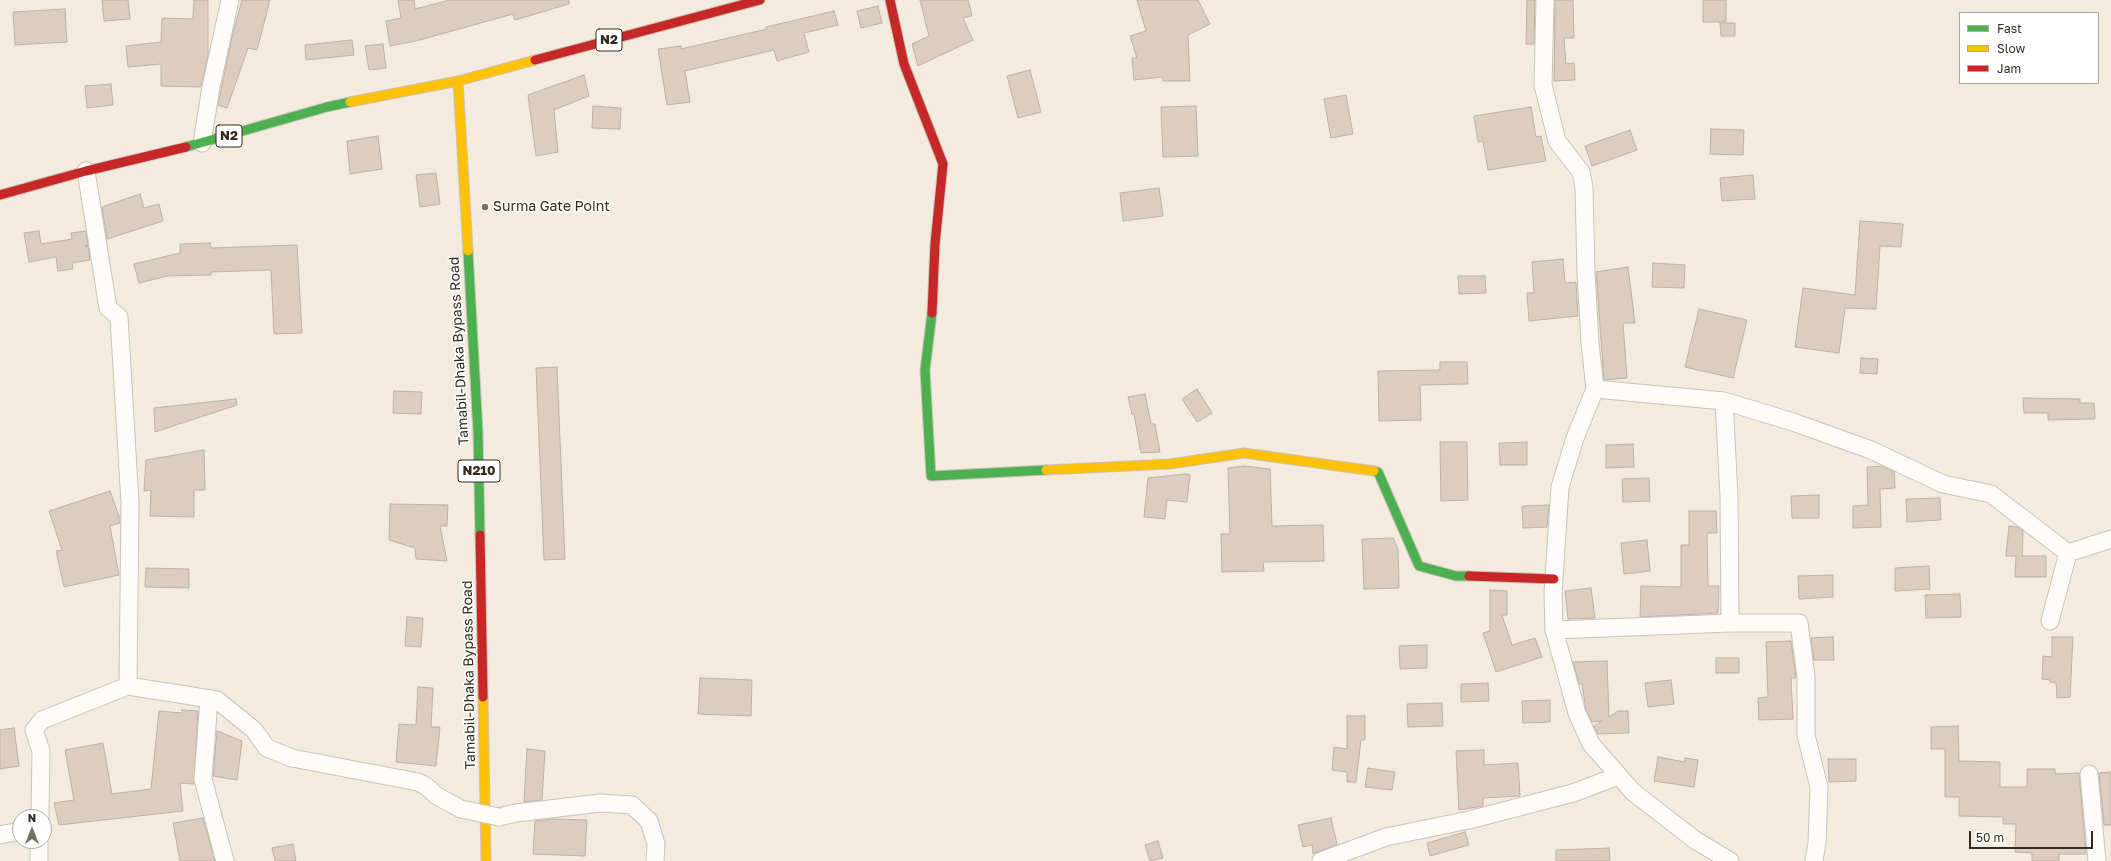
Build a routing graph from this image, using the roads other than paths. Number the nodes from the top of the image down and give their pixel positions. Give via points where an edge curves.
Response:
1 (230, 0) edge
2 (760, 0) edge
3 (890, 0) edge
4 (1545, 0) edge
5 (458, 81) junction
6 (202, 144) junction
7 (86, 171) junction
8 (0, 195) edge
9 (1595, 389) junction
10 (1724, 401) junction
11 (2111, 539) edge
12 (2068, 553) junction
13 (1554, 579) junction
14 (2050, 621) dead end
15 (1730, 623) junction
16 (1554, 630) junction
17 (128, 686) junction
18 (209, 699) junction
19 (2089, 774) dead end
20 (1618, 776) junction
21 (40, 809) edge
22 (12, 832) edge
23 (0, 834) edge
24 (39, 849) edge
25 (39, 861) edge
26 (225, 861) edge
27 (486, 861) edge
28 (655, 861) edge
29 (1321, 861) edge
30 (1730, 861) edge
31 (1814, 861) edge
32 (2097, 861) edge

1 - 6 street
2 - 5 main road, N2
3 - 13 main road via 904,64 943,164 935,244 933,308 925,370 931,476 1170,464 1244,453 1378,472 1419,566 1456,576
4 - 9 street via 1543,85 1557,141 1581,172 1584,187 1586,281
5 - 6 main road, N2 via 327,107
5 - 27 main road, Tamabil-Dhaka Bypass Road / N210 via 478,432
6 - 7 main road, N2
7 - 8 main road, N2
7 - 17 street via 108,308 119,317 130,504
9 - 10 street
9 - 13 street via 1575,438 1560,487
10 - 12 street via 1871,450 1943,484 1991,494
10 - 15 street via 1729,496
11 - 12 street
12 - 14 street
13 - 16 street
15 - 16 street
15 - 31 street via 1799,623 1806,678 1806,735 1819,787
16 - 20 street via 1577,713 1591,744
17 - 18 street
17 - 21 street via 42,720 34,730 41,751
18 - 26 street via 203,779
18 - 28 street, bridge via 217,700 254,730 267,748 292,758 418,782 461,809 499,817 600,803 632,805 649,821 656,844
19 - 32 street
20 - 29 street via 1573,793 1469,820 1386,837
20 - 30 street via 1633,792 1695,840
22 - 23 street
24 - 25 street

